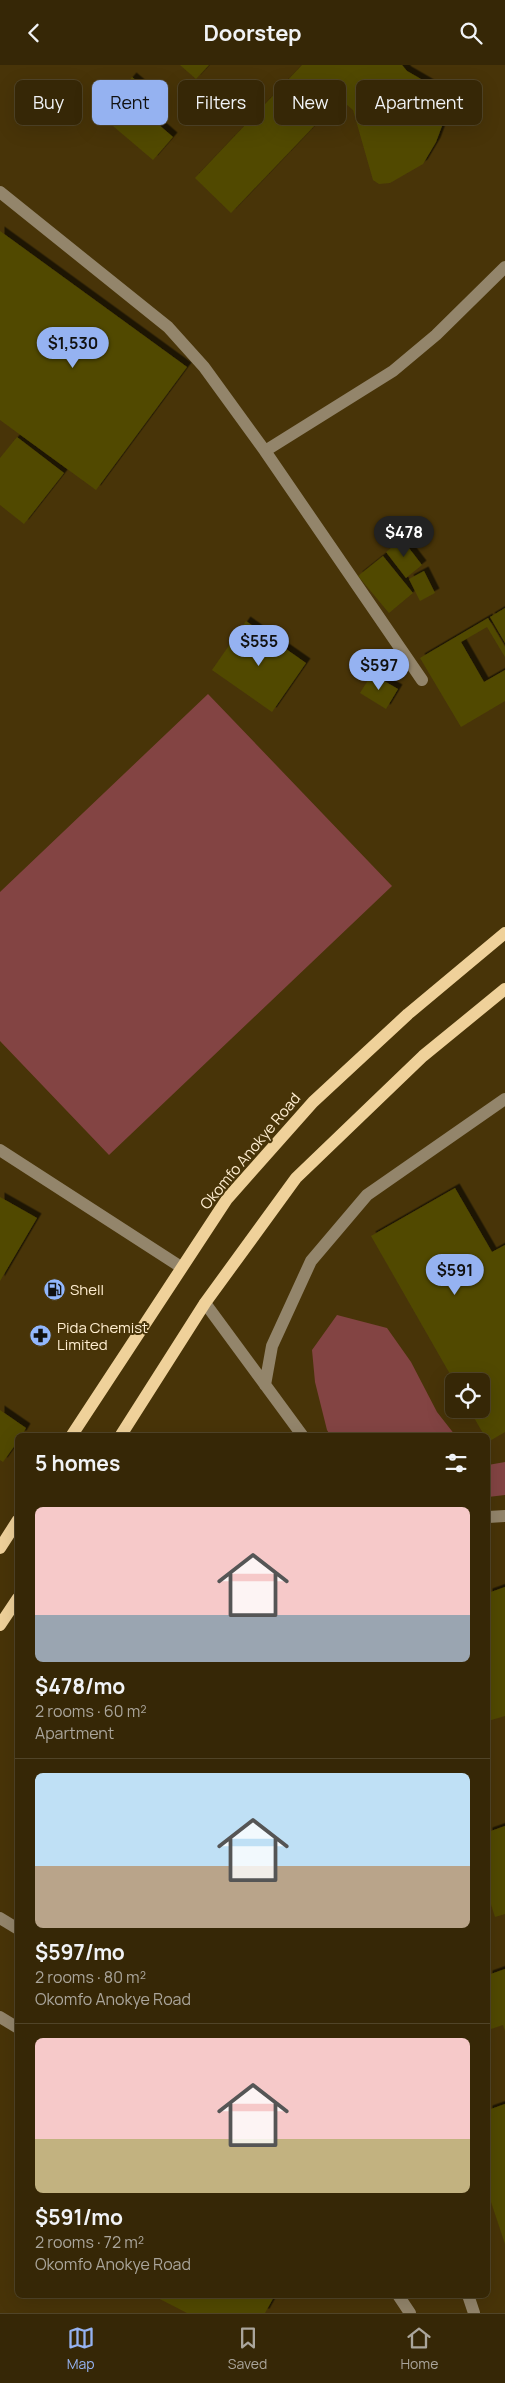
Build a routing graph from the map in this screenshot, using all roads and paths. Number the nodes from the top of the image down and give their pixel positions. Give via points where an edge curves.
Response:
1 (0, 192) edge
2 (505, 267) edge
3 (265, 451) junction
4 (422, 680) dead end
5 (505, 933) edge
6 (505, 989) edge
7 (505, 1099) edge
8 (0, 1150) edge
9 (181, 1267) junction
10 (205, 1303) junction
11 (265, 1385) junction
12 (73, 1433) edge
13 (122, 1433) edge
14 (301, 1433) edge
15 (505, 1516) edge
16 (490, 1517) edge
17 (15, 1525) edge
18 (0, 1548) edge
19 (15, 1602) edge
20 (0, 1625) edge
21 (0, 1918) edge
22 (15, 1927) edge
23 (0, 2017) edge
24 (15, 2026) edge
25 (400, 2298) edge
26 (469, 2298) edge
27 (410, 2313) edge
28 (474, 2313) edge

1 - 3 street via 168,327 204,367
2 - 3 street via 436,335 393,371
3 - 4 street
5 - 9 main road, Okomfo Anokye Road via 408,1014 313,1102 227,1199
6 - 10 main road via 423,1056 296,1178
7 - 11 street via 367,1195 311,1261 272,1346
8 - 9 street
9 - 12 main road, Okomfo Anokye Road
10 - 11 street
10 - 13 main road
11 - 14 street
15 - 16 street
17 - 18 main road
19 - 20 main road
21 - 22 street
23 - 24 street
25 - 27 street
26 - 28 street

